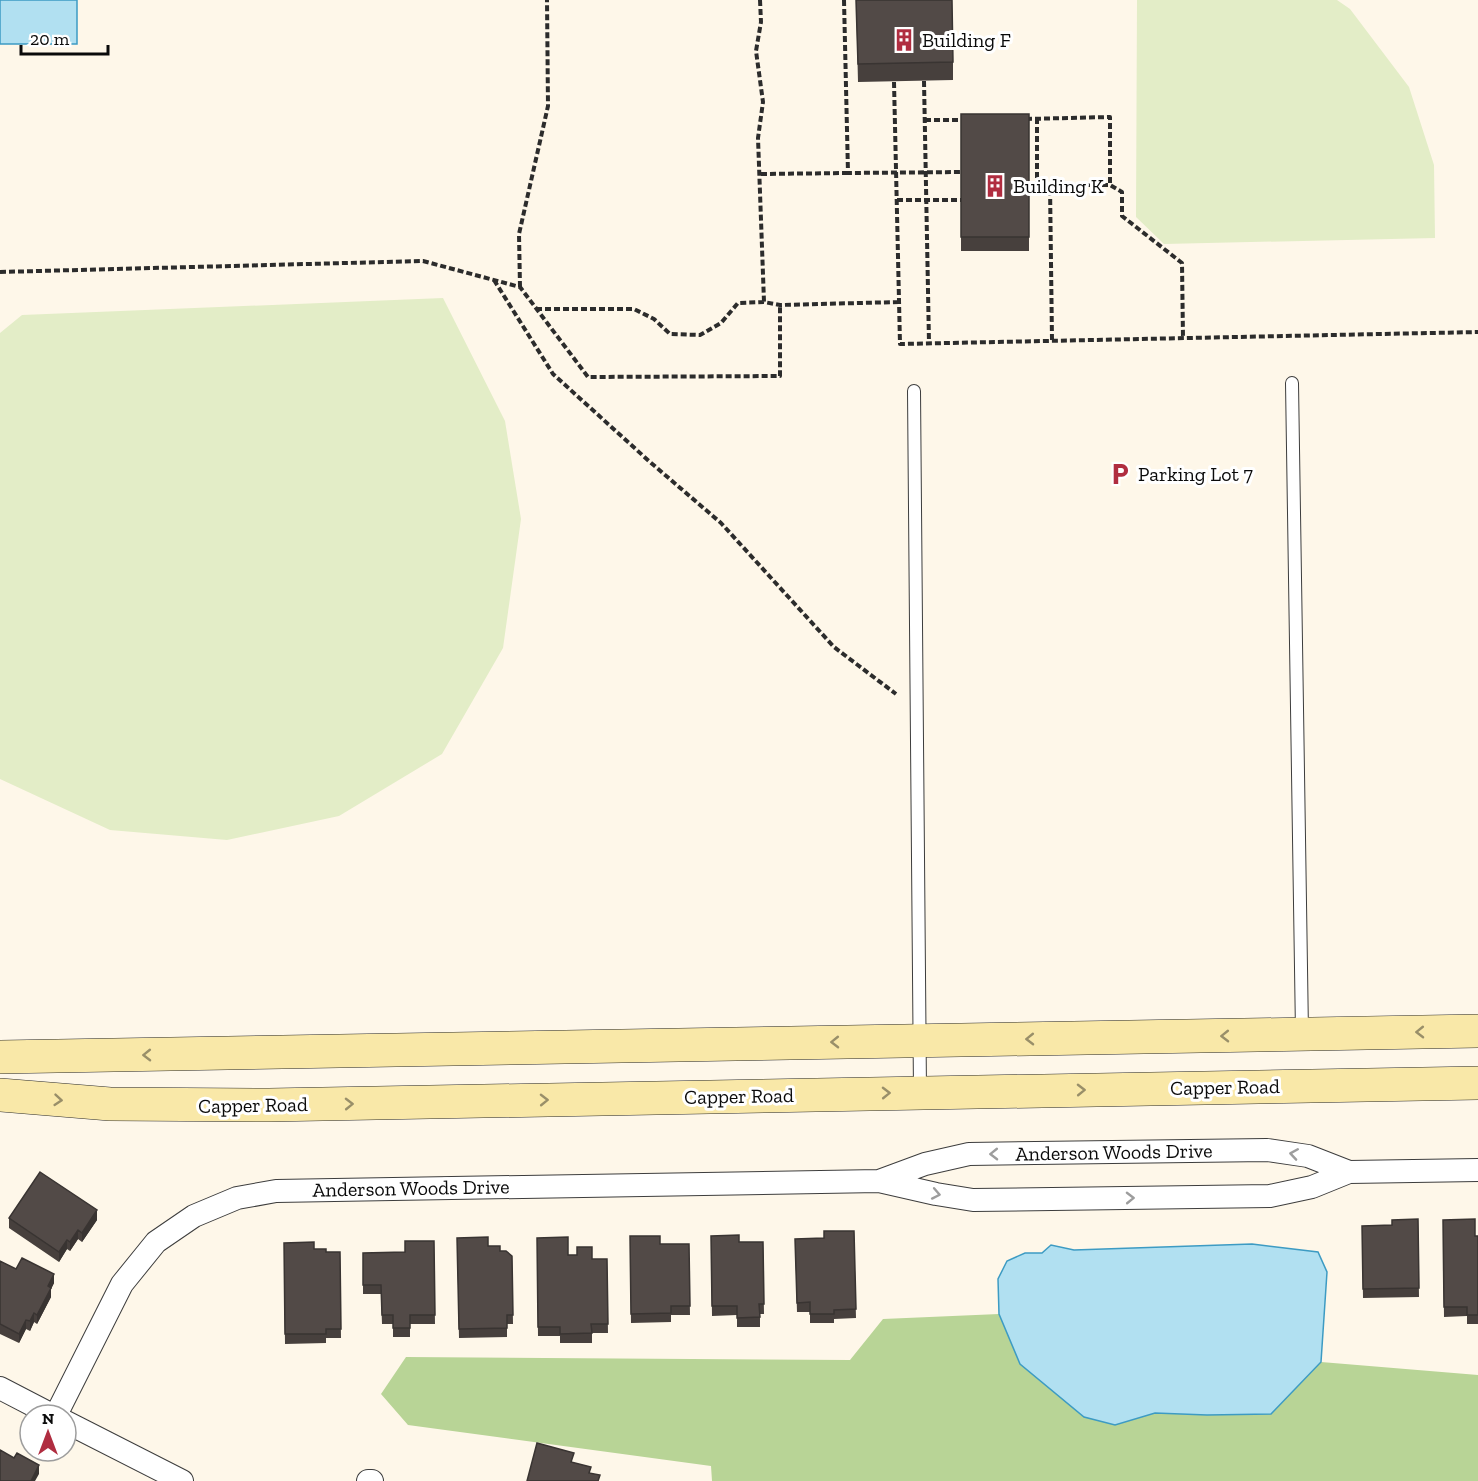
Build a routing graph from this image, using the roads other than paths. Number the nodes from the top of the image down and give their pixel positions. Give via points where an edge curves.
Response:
1 (1292, 383) dead end
2 (914, 391) dead end
3 (1478, 1031) edge
4 (1302, 1035) junction
5 (920, 1041) junction
6 (197, 1054) junction
7 (0, 1057) edge
8 (1478, 1083) edge
9 (920, 1093) junction
10 (0, 1095) edge
11 (196, 1106) junction
12 (1478, 1170) edge
13 (1349, 1172) junction
14 (879, 1181) junction
15 (0, 1388) edge
16 (30, 1403) edge
17 (60, 1403) edge
18 (78, 1428) edge
19 (182, 1481) edge

1 - 4 lane
2 - 5 lane
3 -> 4 street
4 -> 5 street
5 -> 6 street
5 - 9 lane
6 -> 7 street
6 - 11 street
9 -> 8 street, Capper Road
11 -> 9 street, Capper Road
10 -> 11 street, Capper Road
12 - 13 street, Anderson Woods Drive
14 -> 13 street, Anderson Woods Drive via 973,1200 1270,1196 1312,1187
13 -> 14 street, Anderson Woods Drive via 1308,1156 1267,1150 969,1154 925,1164
14 - 17 street, Anderson Woods Drive via 276,1191 237,1198 194,1216 156,1242 122,1284
15 - 16 street
18 - 19 street

